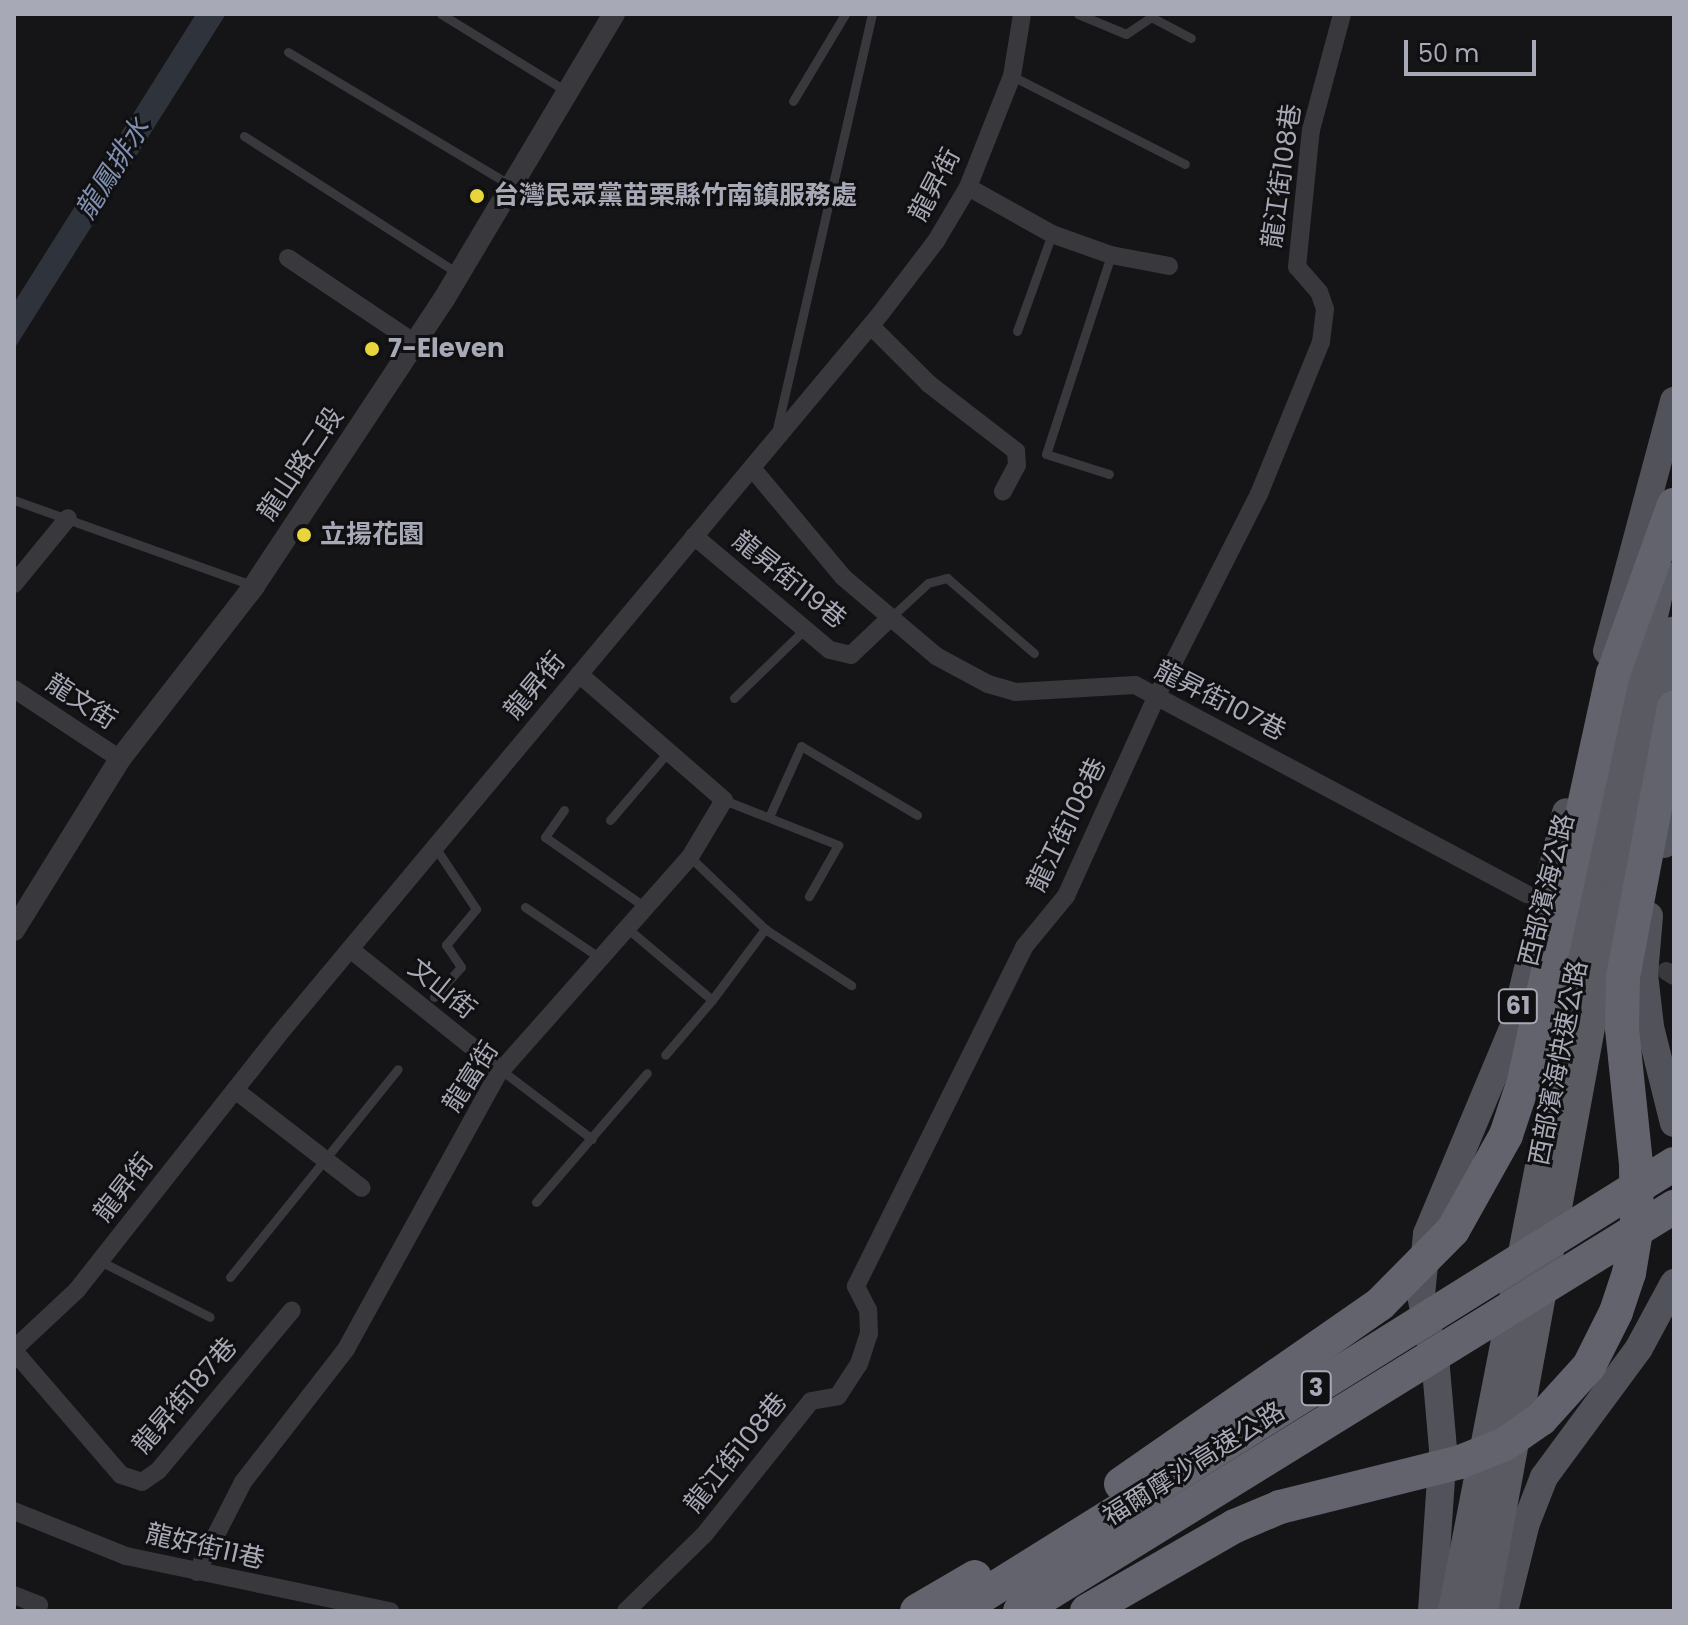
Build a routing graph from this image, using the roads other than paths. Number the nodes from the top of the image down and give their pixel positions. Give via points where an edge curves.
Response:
1 (441, 14) edge
2 (614, 14) edge
3 (845, 14) edge
4 (872, 14) edge
5 (1022, 14) edge
6 (1078, 14) edge
7 (1342, 14) edge
8 (1191, 38) dead end
9 (288, 52) dead end
10 (1012, 76) junction
11 (568, 92) junction
12 (793, 101) dead end
13 (244, 136) dead end
14 (1185, 164) dead end
15 (512, 186) junction
16 (968, 187) junction
17 (1052, 234) junction
18 (1111, 255) junction
19 (288, 258) dead end
20 (1169, 266) dead end
21 (459, 274) junction
22 (871, 326) junction
23 (1017, 331) dead end
24 (415, 343) junction
25 (1674, 401) edge
26 (775, 436) junction
27 (752, 468) junction
28 (1109, 474) dead end
29 (1003, 491) dead end
30 (14, 500) edge
31 (1674, 505) edge
32 (1674, 517) edge
33 (68, 518) junction
34 (694, 536) junction
35 (14, 584) edge
36 (254, 586) junction
37 (889, 619) junction
38 (805, 629) junction
39 (1674, 631) edge
40 (1034, 653) dead end
41 (579, 674) junction
42 (14, 689) edge
43 (1157, 695) junction
44 (734, 698) dead end
45 (1673, 721) edge
46 (669, 751) junction
47 (120, 759) junction
48 (724, 800) junction
49 (1674, 801) edge
50 (564, 810) dead end
51 (917, 815) dead end
52 (769, 817) junction
53 (610, 820) dead end
54 (435, 847) junction
55 (690, 857) junction
56 (1527, 894) dead end
57 (809, 896) dead end
58 (525, 907) dead end
59 (645, 907) junction
60 (17, 917) edge
61 (627, 928) junction
62 (765, 929) junction
63 (350, 949) junction
64 (600, 958) junction
65 (851, 985) dead end
66 (434, 997) dead end
67 (712, 1000) junction
68 (665, 1055) dead end
69 (398, 1069) dead end
70 (501, 1070) junction
71 (647, 1073) dead end
72 (235, 1090) junction
73 (1674, 1123) edge
74 (592, 1139) junction
75 (326, 1160) junction
76 (1674, 1164) edge
77 (362, 1188) dead end
78 (536, 1202) dead end
79 (1674, 1207) edge
80 (100, 1261) junction
81 (230, 1277) dead end
82 (1674, 1283) edge
83 (292, 1310) dead end
84 (210, 1317) dead end
85 (14, 1350) edge
86 (14, 1511) edge
87 (197, 1572) junction
88 (14, 1595) edge
89 (36, 1611) edge
90 (390, 1611) edge
91 (626, 1611) edge
92 (917, 1611) edge
93 (958, 1611) edge
94 (1020, 1611) edge
95 (1087, 1611) edge
96 (1432, 1611) edge
97 (1453, 1611) edge
98 (1483, 1611) edge
99 (1504, 1611) edge

1 - 11 lane
2 - 11 street, 龍山路二段
3 - 12 lane
4 - 26 lane
5 - 10 street, 龍昇街
6 - 8 lane via 1126,34 1151,17
7 - 43 street, 龍江街108巷 via 1311,130 1297,267 1319,292 1325,309 1321,342 1259,494
9 - 15 lane
10 - 14 lane
10 - 16 street, 龍昇街
11 - 15 street, 龍山路二段
13 - 21 lane
15 - 21 street, 龍山路二段
16 - 17 street
16 - 22 street, 龍昇街 via 936,241
17 - 18 street
17 - 23 lane
18 - 20 street
18 - 28 lane via 1046,454
19 - 24 street
21 - 24 street, 龍山路二段
22 - 26 street, 龍昇街
22 - 29 street via 929,384 1016,451 1017,465
24 - 36 street, 龍山路二段
25 - 96 main road, 西部濱海公路 / 61 via 1514,1026 1427,1234 1421,1295 1436,1369 1443,1449
26 - 27 street, 龍昇街
27 - 34 street, 龍昇街
27 - 37 street, 龍昇街107巷 via 843,577
30 - 33 lane
31 - 92 highway, bridge via 1613,674 1524,1081 1506,1135 1453,1230 1380,1304 1050,1532
32 - 97 highway, 西部濱海快速公路 / 61 via 1596,880
33 - 35 street
33 - 36 lane
34 - 38 street, 龍昇街119巷
34 - 41 street, 龍昇街
36 - 47 street, 龍山路二段
37 - 38 street, 龍昇街119巷 via 851,655 830,650
37 - 40 lane via 928,583 947,578
37 - 43 street, 龍昇街107巷 via 936,656 1016,692 1135,685
38 - 44 lane
39 - 98 highway, 西部濱海快速公路 via 1617,880
41 - 46 street
41 - 54 street, 龍昇街
42 - 47 street, 龍文街
43 - 56 street, 龍昇街107巷
43 - 91 street, 龍江街108巷 via 1066,896 1024,947 856,1286 868,1310 869,1334 859,1364 838,1396 811,1401 704,1535
45 - 95 highway, bridge via 1623,977 1637,1225 1616,1312 1589,1366 1541,1419 1505,1444 1460,1462 1280,1507 1235,1526
46 - 48 street
46 - 53 lane
47 - 60 street, 龍山路二段
48 - 52 lane
48 - 55 street, 龍富街
49 - 73 main road via 1647,925 1644,974 1650,1027
50 - 59 lane via 545,837
51 - 52 lane via 801,746
52 - 57 lane via 838,845
54 - 63 street, 龍昇街
54 - 66 lane via 476,909 446,945 461,967
55 - 59 street, 龍富街
55 - 62 lane
58 - 64 lane
59 - 61 street, 龍富街
61 - 64 street, 龍富街
61 - 67 lane
62 - 65 lane
62 - 67 lane
63 - 70 street, 文山街
63 - 72 street, 龍昇街
64 - 70 street, 龍富街
67 - 68 lane
69 - 75 lane
70 - 74 lane
70 - 87 street, 龍富街 via 346,1349 243,1482
71 - 74 lane
72 - 75 street
72 - 80 street, 龍昇街
74 - 78 lane
75 - 77 street
75 - 81 lane
76 - 93 highway, 福爾摩沙高速公路 / 3, bridge
79 - 94 highway, 福爾摩沙高速公路 / 3, bridge
80 - 84 lane
80 - 85 street, 龍昇街
82 - 99 main road via 1639,1348 1544,1477 1526,1523
83 - 85 street, 龍昇街187巷 via 158,1471 142,1482 121,1475
86 - 87 street, 龍好街11巷 via 126,1556
87 - 90 street, 龍好街11巷
88 - 89 street via 39,1605

